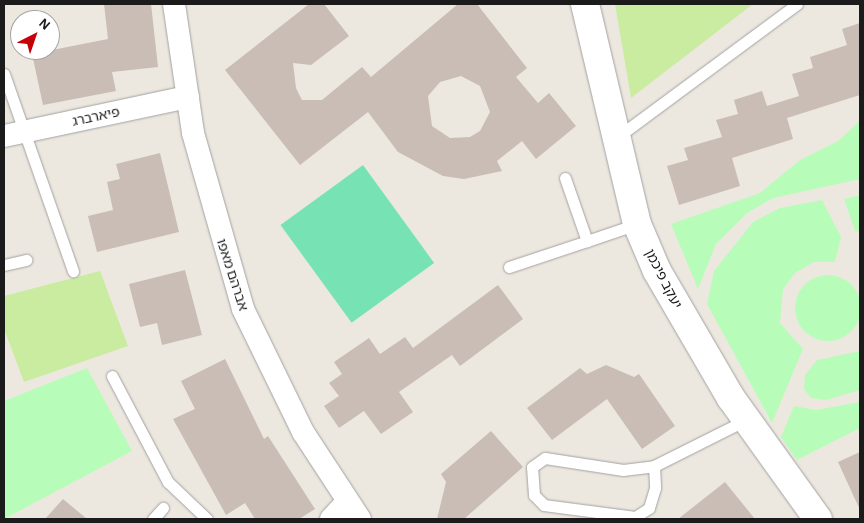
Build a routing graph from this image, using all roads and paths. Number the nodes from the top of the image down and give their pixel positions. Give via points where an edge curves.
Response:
1 (174, 4) edge
2 (586, 4) edge
3 (798, 4) edge
4 (4, 74) edge
5 (188, 97) junction
6 (13, 134) edge
7 (616, 138) junction
8 (565, 178) dead end
9 (637, 224) junction
10 (587, 242) junction
11 (26, 260) dead end
12 (4, 266) edge
13 (510, 267) dead end
14 (73, 271) dead end
15 (112, 376) dead end
16 (746, 420) junction
17 (654, 466) junction
18 (163, 508) dead end
19 (354, 511) edge
20 (153, 519) edge
21 (206, 519) edge
22 (332, 519) edge
23 (818, 519) edge

1 - 5 street, אברהם מאפו
2 - 7 street, יעקב פיכמן
3 - 7 lane
4 - 6 lane
5 - 6 street, פיארברג
5 - 19 street, אברהם מאפו via 204,182 243,309 270,372
6 - 14 lane
7 - 9 street, יעקב פיכמן
8 - 10 lane
9 - 10 lane
9 - 16 street, יעקב פיכמן via 685,322
10 - 13 lane
11 - 12 lane
15 - 21 lane via 168,482
16 - 17 lane
16 - 23 street, יעקב פיכמן
17 - 17 lane via 656,488 649,508 635,517 544,505 534,494 532,468 545,458 623,470
18 - 20 lane
19 - 22 street

